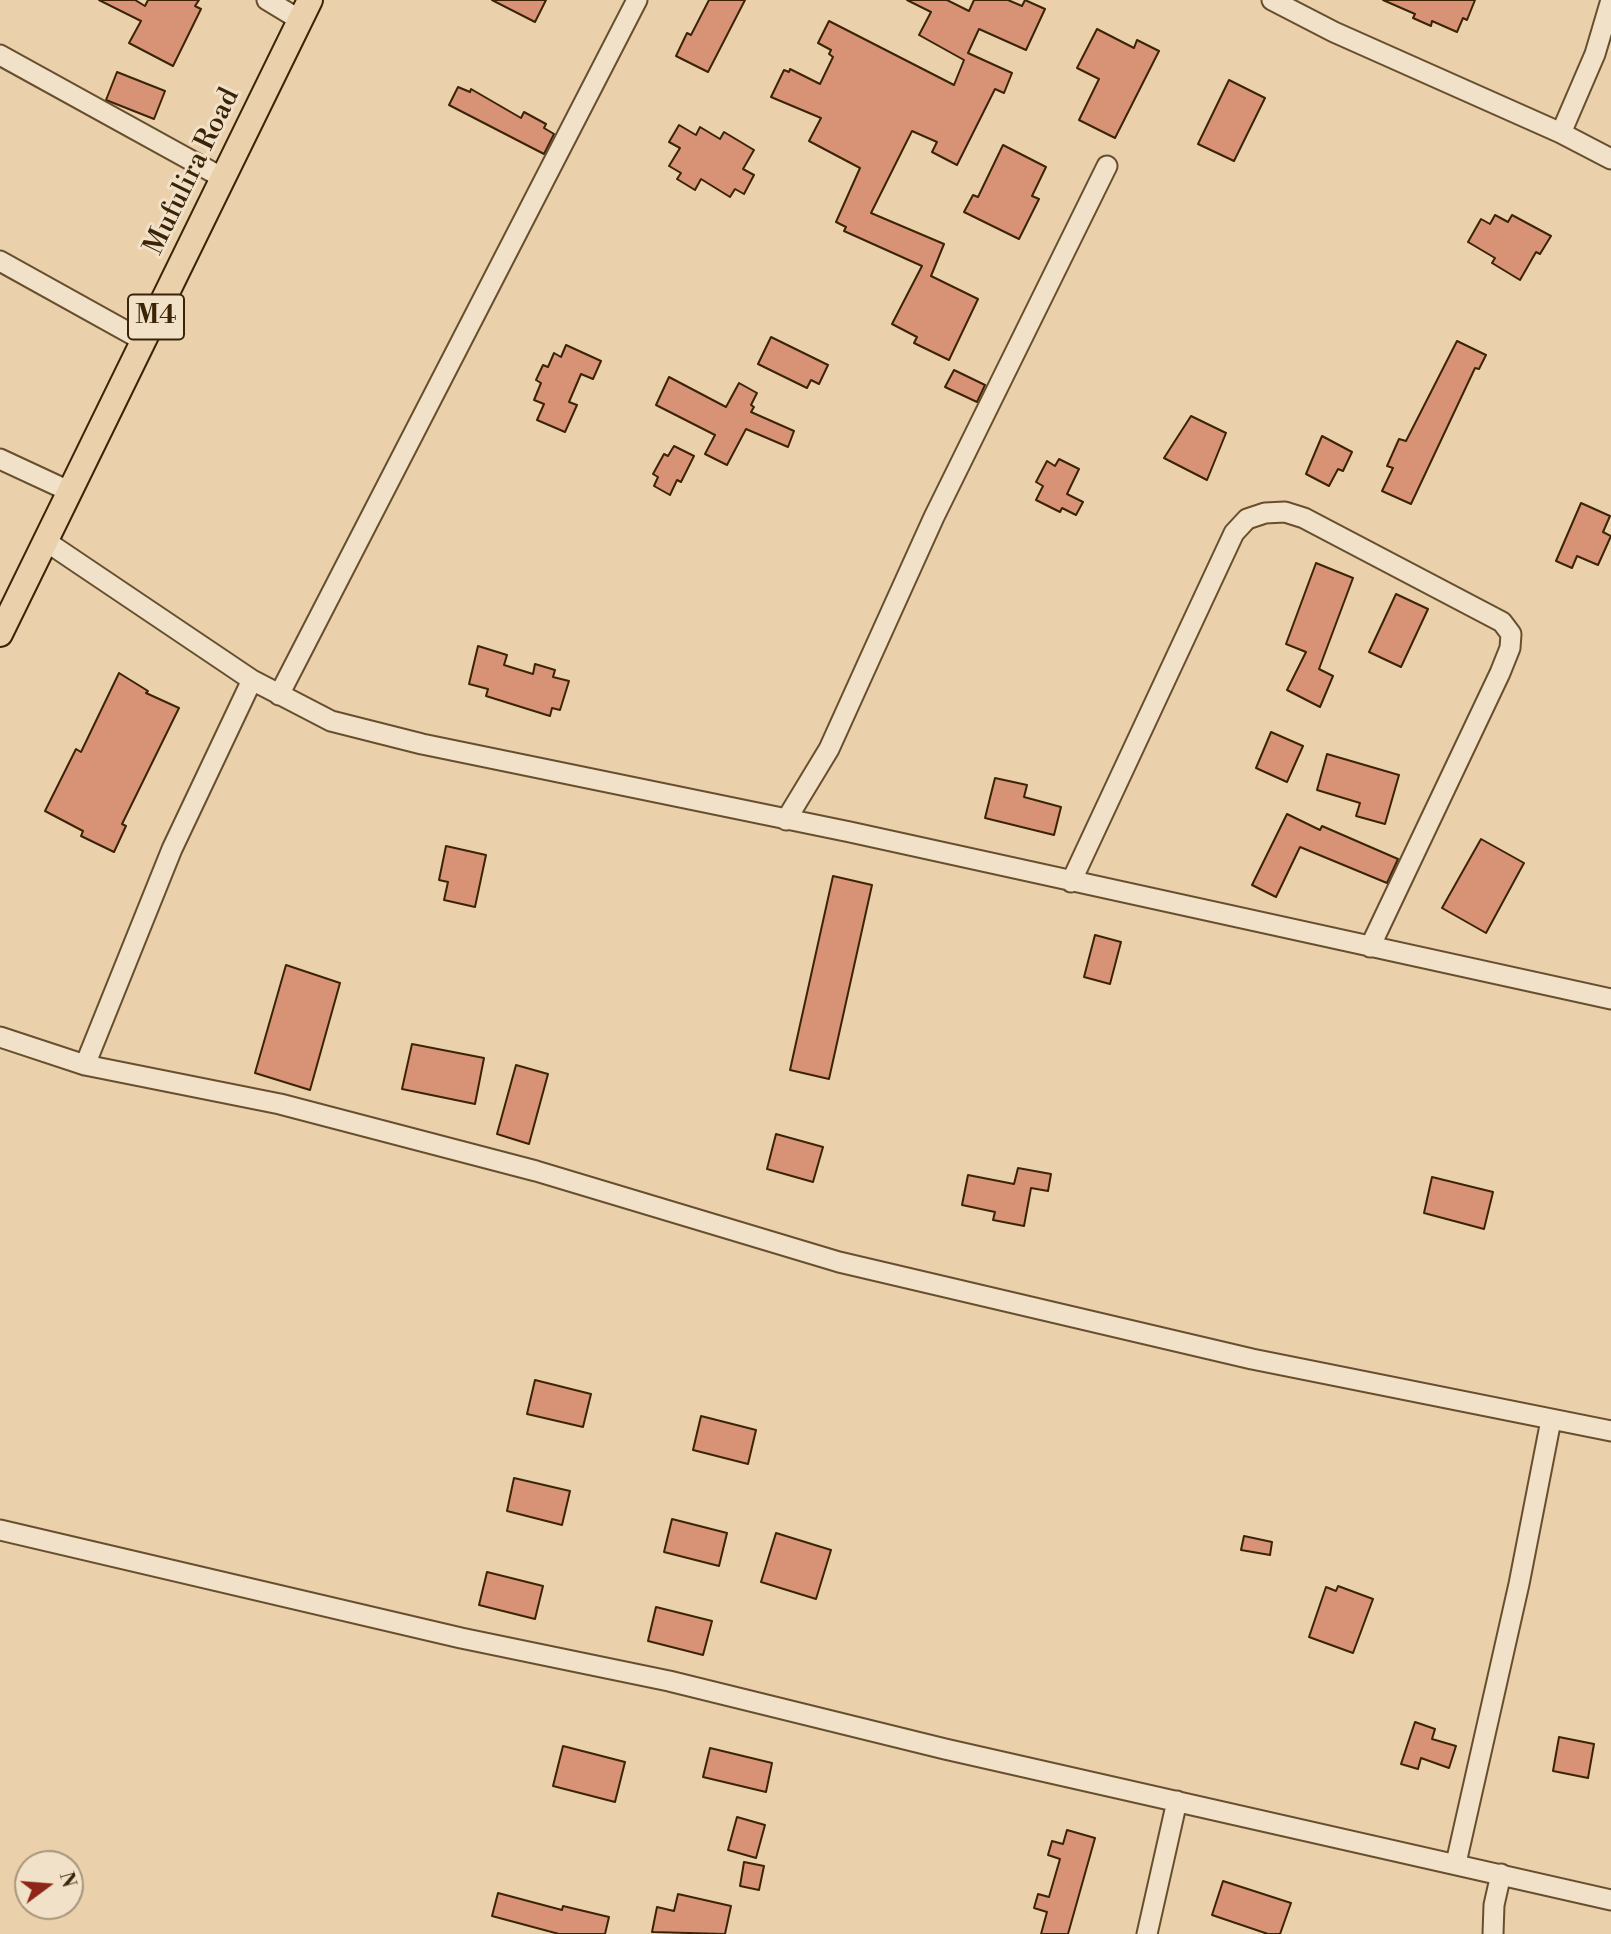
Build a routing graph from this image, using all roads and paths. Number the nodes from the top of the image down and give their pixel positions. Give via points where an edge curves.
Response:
1 (267, 0) edge
2 (637, 0) edge
3 (1272, 0) edge
4 (1611, 0) edge
5 (305, 10) edge
6 (0, 55) edge
7 (1561, 133) junction
8 (1611, 159) edge
9 (1107, 166) dead end
10 (223, 178) junction
11 (0, 261) edge
12 (144, 341) junction
13 (0, 459) edge
14 (71, 492) junction
15 (47, 542) junction
16 (0, 634) edge
17 (252, 680) junction
18 (279, 695) junction
19 (786, 820) junction
20 (1070, 882) junction
21 (1370, 947) junction
22 (1611, 999) edge
23 (0, 1037) edge
24 (85, 1065) junction
25 (1551, 1420) junction
26 (1611, 1432) edge
27 (0, 1530) edge
28 (1177, 1801) junction
29 (1456, 1863) junction
30 (1501, 1874) junction
31 (1611, 1900) edge
32 (1147, 1934) edge
33 (1493, 1934) edge

1 - 5 street
2 - 18 street
3 - 7 street
4 - 7 street via 1595,54
5 - 10 main road, Mufulira Road / M4
6 - 10 street
7 - 8 street
9 - 19 street via 934,517 829,748
10 - 12 main road, Mufulira Road / M4
11 - 12 street
12 - 14 main road, Mufulira Road / M4
13 - 14 street
14 - 15 main road, Mufulira Road / M4
15 - 16 main road, Mufulira Road / M4
15 - 17 street
17 - 18 street
17 - 24 street via 172,849
18 - 19 street via 331,721 422,744
19 - 20 street
20 - 21 street
20 - 21 street via 1234,533 1247,519 1285,512 1502,622 1511,634 1500,673
21 - 22 street
23 - 24 street
24 - 25 street via 280,1104 561,1179 839,1262 1184,1344
25 - 26 street
25 - 29 street
27 - 28 street
28 - 29 street
28 - 32 street
29 - 30 street
30 - 31 street
30 - 33 street

